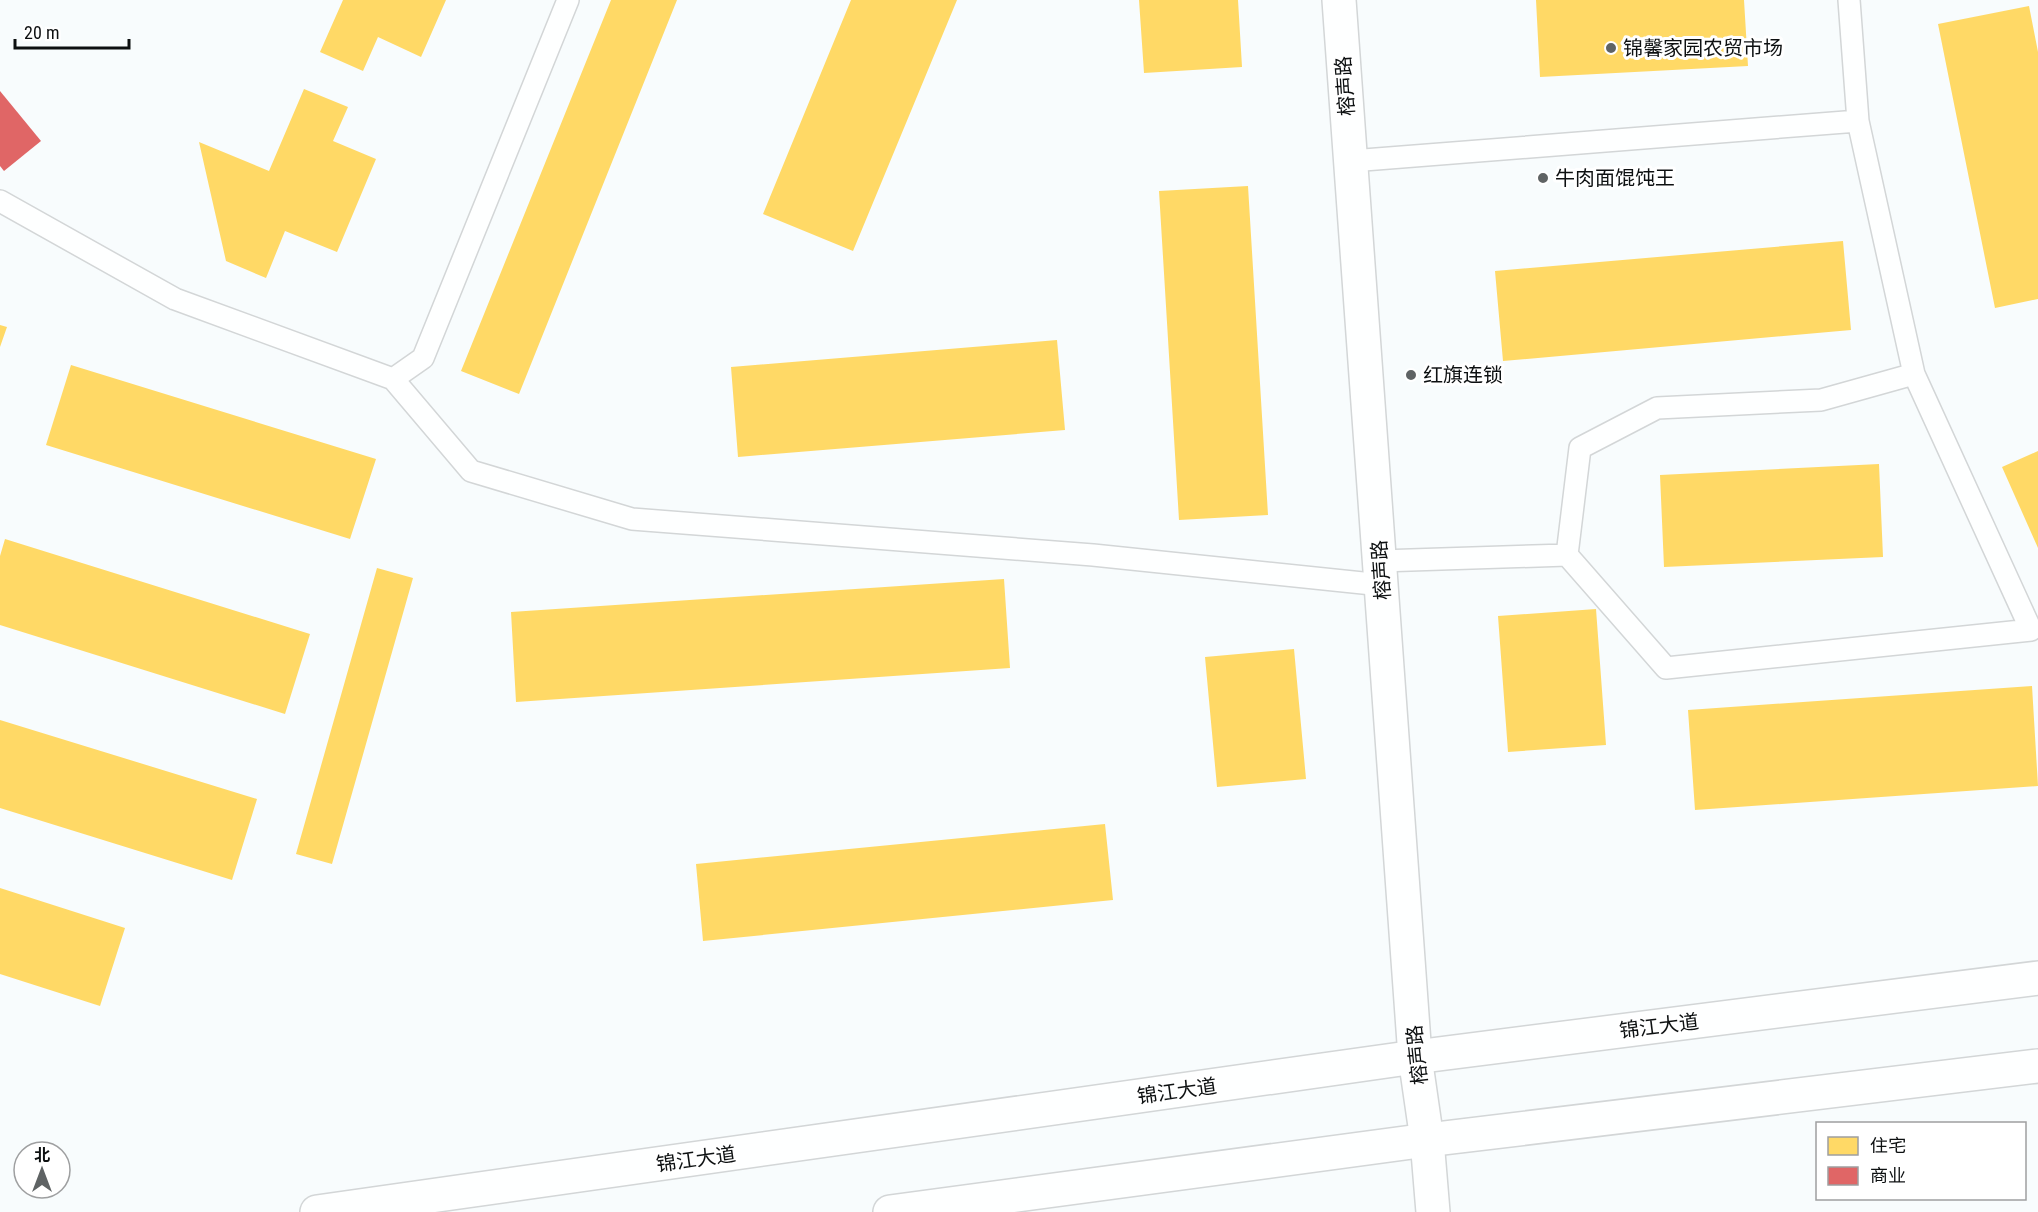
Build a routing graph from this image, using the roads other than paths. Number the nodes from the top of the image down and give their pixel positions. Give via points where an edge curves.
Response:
1 (568, 0) edge
2 (1339, 0) edge
3 (1849, 0) edge
4 (1858, 121) junction
5 (1351, 161) junction
6 (0, 201) edge
7 (1914, 374) junction
8 (393, 379) junction
9 (1567, 555) junction
10 (1381, 573) junction
11 (2038, 978) edge
12 (1416, 1058) junction
13 (2038, 1066) edge
14 (1427, 1140) junction
15 (317, 1212) edge
16 (890, 1212) edge
17 (1432, 1212) edge

1 - 8 lane via 423,358
2 - 5 main road, 榕声路
3 - 4 lane
4 - 5 lane
4 - 7 lane
5 - 10 main road, 榕声路
6 - 8 lane via 175,299
7 - 9 lane via 1821,400 1657,408 1580,448
7 - 9 lane via 2031,630 1666,668
8 - 10 lane via 471,471 632,519
9 - 10 lane
10 - 12 main road, 榕声路
11 - 12 main road, 锦江大道
12 - 14 main road, 榕声路
12 - 15 main road, 锦江大道
13 - 14 main road
14 - 16 main road
14 - 17 main road, 榕声路

